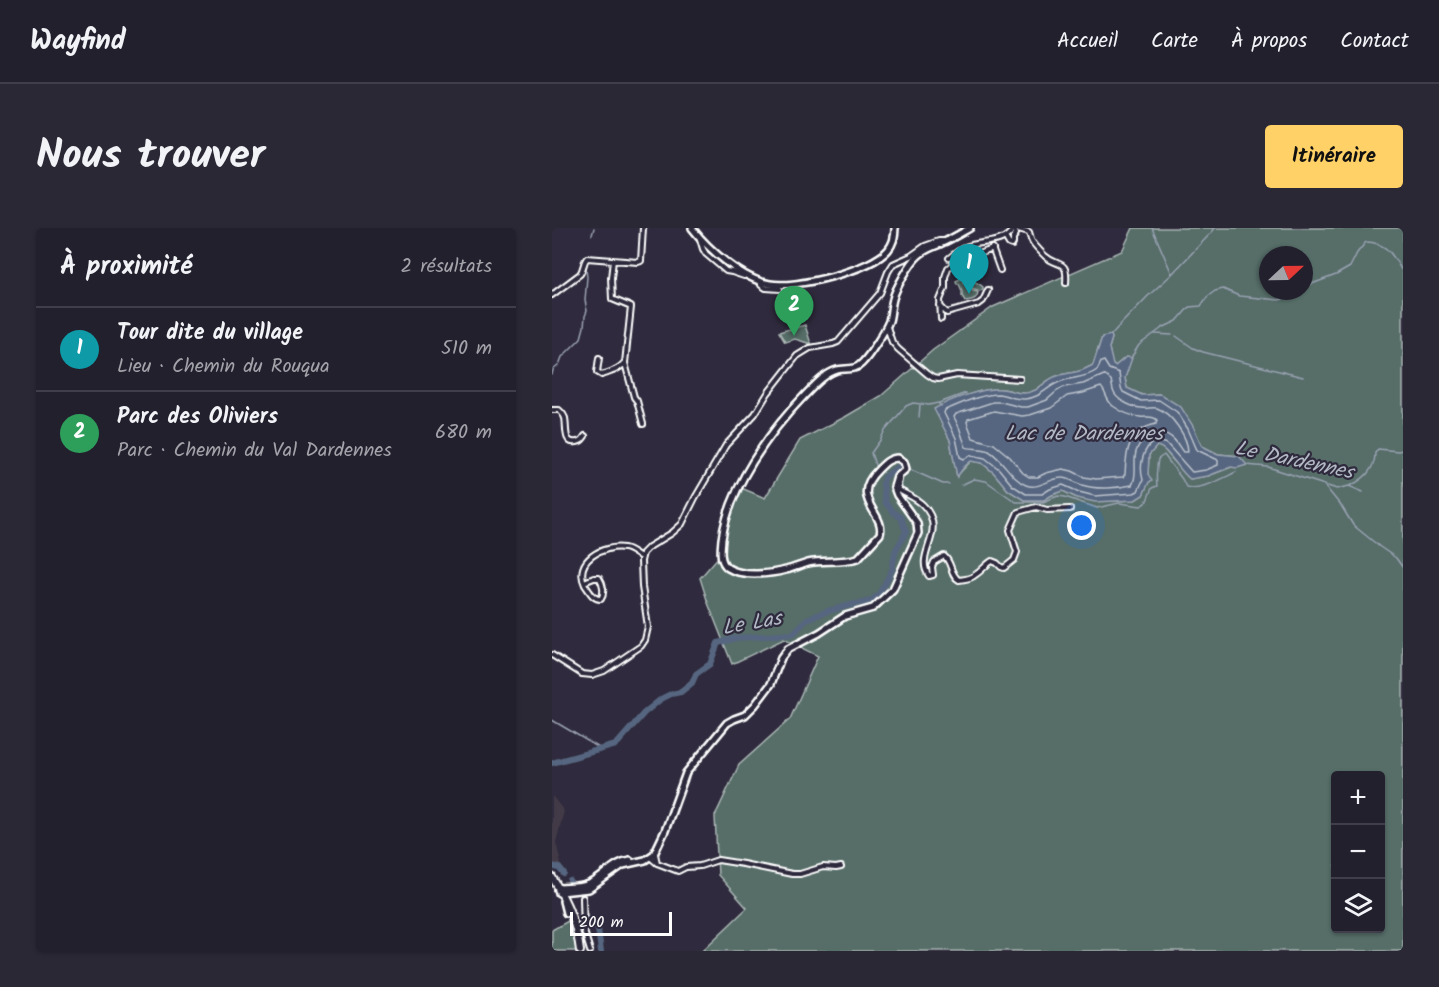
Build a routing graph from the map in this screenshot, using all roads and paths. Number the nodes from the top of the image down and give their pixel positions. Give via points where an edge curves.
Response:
1 (643, 228) edge
2 (692, 228) edge
3 (895, 228) edge
4 (953, 228) edge
5 (970, 228) edge
6 (1012, 229) edge
7 (957, 235) junction
8 (1005, 237) junction
9 (700, 238) junction
10 (945, 242) junction
11 (991, 243) junction
12 (993, 249) junction
13 (949, 258) dead end
14 (613, 260) junction
15 (1000, 270) dead end
16 (761, 283) junction
17 (1066, 283) dead end
18 (780, 289) dead end
19 (988, 290) dead end
20 (552, 295) edge
21 (940, 305) junction
22 (941, 319) dead end
23 (886, 326) junction
24 (599, 358) dead end
25 (625, 363) junction
26 (1020, 379) dead end
27 (552, 410) edge
28 (643, 424) dead end
29 (585, 436) dead end
30 (900, 474) junction
31 (1070, 509) dead end
32 (641, 557) junction
33 (584, 582) junction
34 (553, 658) edge
35 (652, 856) junction
36 (841, 867) dead end
37 (552, 877) edge
38 (552, 883) edge
39 (581, 888) junction
40 (560, 891) junction
41 (571, 891) junction
42 (566, 913) junction
43 (574, 922) junction
44 (578, 939) junction
45 (580, 951) edge
46 (590, 951) edge

1 - 14 street via 642,260
2 - 9 street
3 - 16 street via 893,242 882,256 851,270 805,284
4 - 7 street
5 - 7 street
6 - 8 street
6 - 8 street via 1016,234 1013,243 1009,244
6 - 17 street via 1029,232 1031,240 1047,257 1062,264 1067,273
7 - 10 street
8 - 11 street
9 - 16 street via 732,266
9 - 16 street via 706,254 726,271
10 - 23 street via 922,252 912,263 896,290
10 - 32 street via 926,246 895,263 880,293 839,341 810,348 797,356 755,414 726,445 682,524
11 - 12 street
11 - 13 street via 966,247
12 - 15 street
12 - 21 street via 948,268
14 - 20 street via 587,258 580,274
14 - 25 street via 612,299 631,307
16 - 18 street via 766,288
19 - 21 street via 982,302 971,307 947,313
21 - 22 street
23 - 26 street via 893,344 933,378 957,375
23 - 30 street via 860,366 834,371 818,382 762,448 729,508 721,544 724,564 740,573 756,574 858,558 881,531 868,501 868,483 873,474 894,458 902,460 905,466
24 - 25 street via 597,372 602,375
25 - 28 street
27 - 29 street via 564,415 570,441
30 - 31 street via 899,490 924,506 931,519 932,539 924,561 929,576 933,575 934,562 944,556 959,580 972,578 992,561 1004,568 1017,552 1010,530 1018,512 1036,507
30 - 35 street via 895,489 918,531 893,589 873,608 845,616 784,653 771,684 755,705 745,715 727,723 686,772
32 - 33 street via 626,548 603,550 585,562
32 - 34 street via 648,627 641,646 592,675 582,674
33 - 33 street via 599,578 602,598 594,597
35 - 36 street via 678,871 718,860 792,874
35 - 39 street via 626,864 594,886
37 - 40 main road
38 - 40 street
38 - 42 main road
39 - 40 street
39 - 41 street
39 - 46 street via 584,931
40 - 41 street
40 - 42 street
40 - 43 main road
41 - 43 street via 567,900
42 - 44 main road
43 - 44 main road
44 - 45 main road

